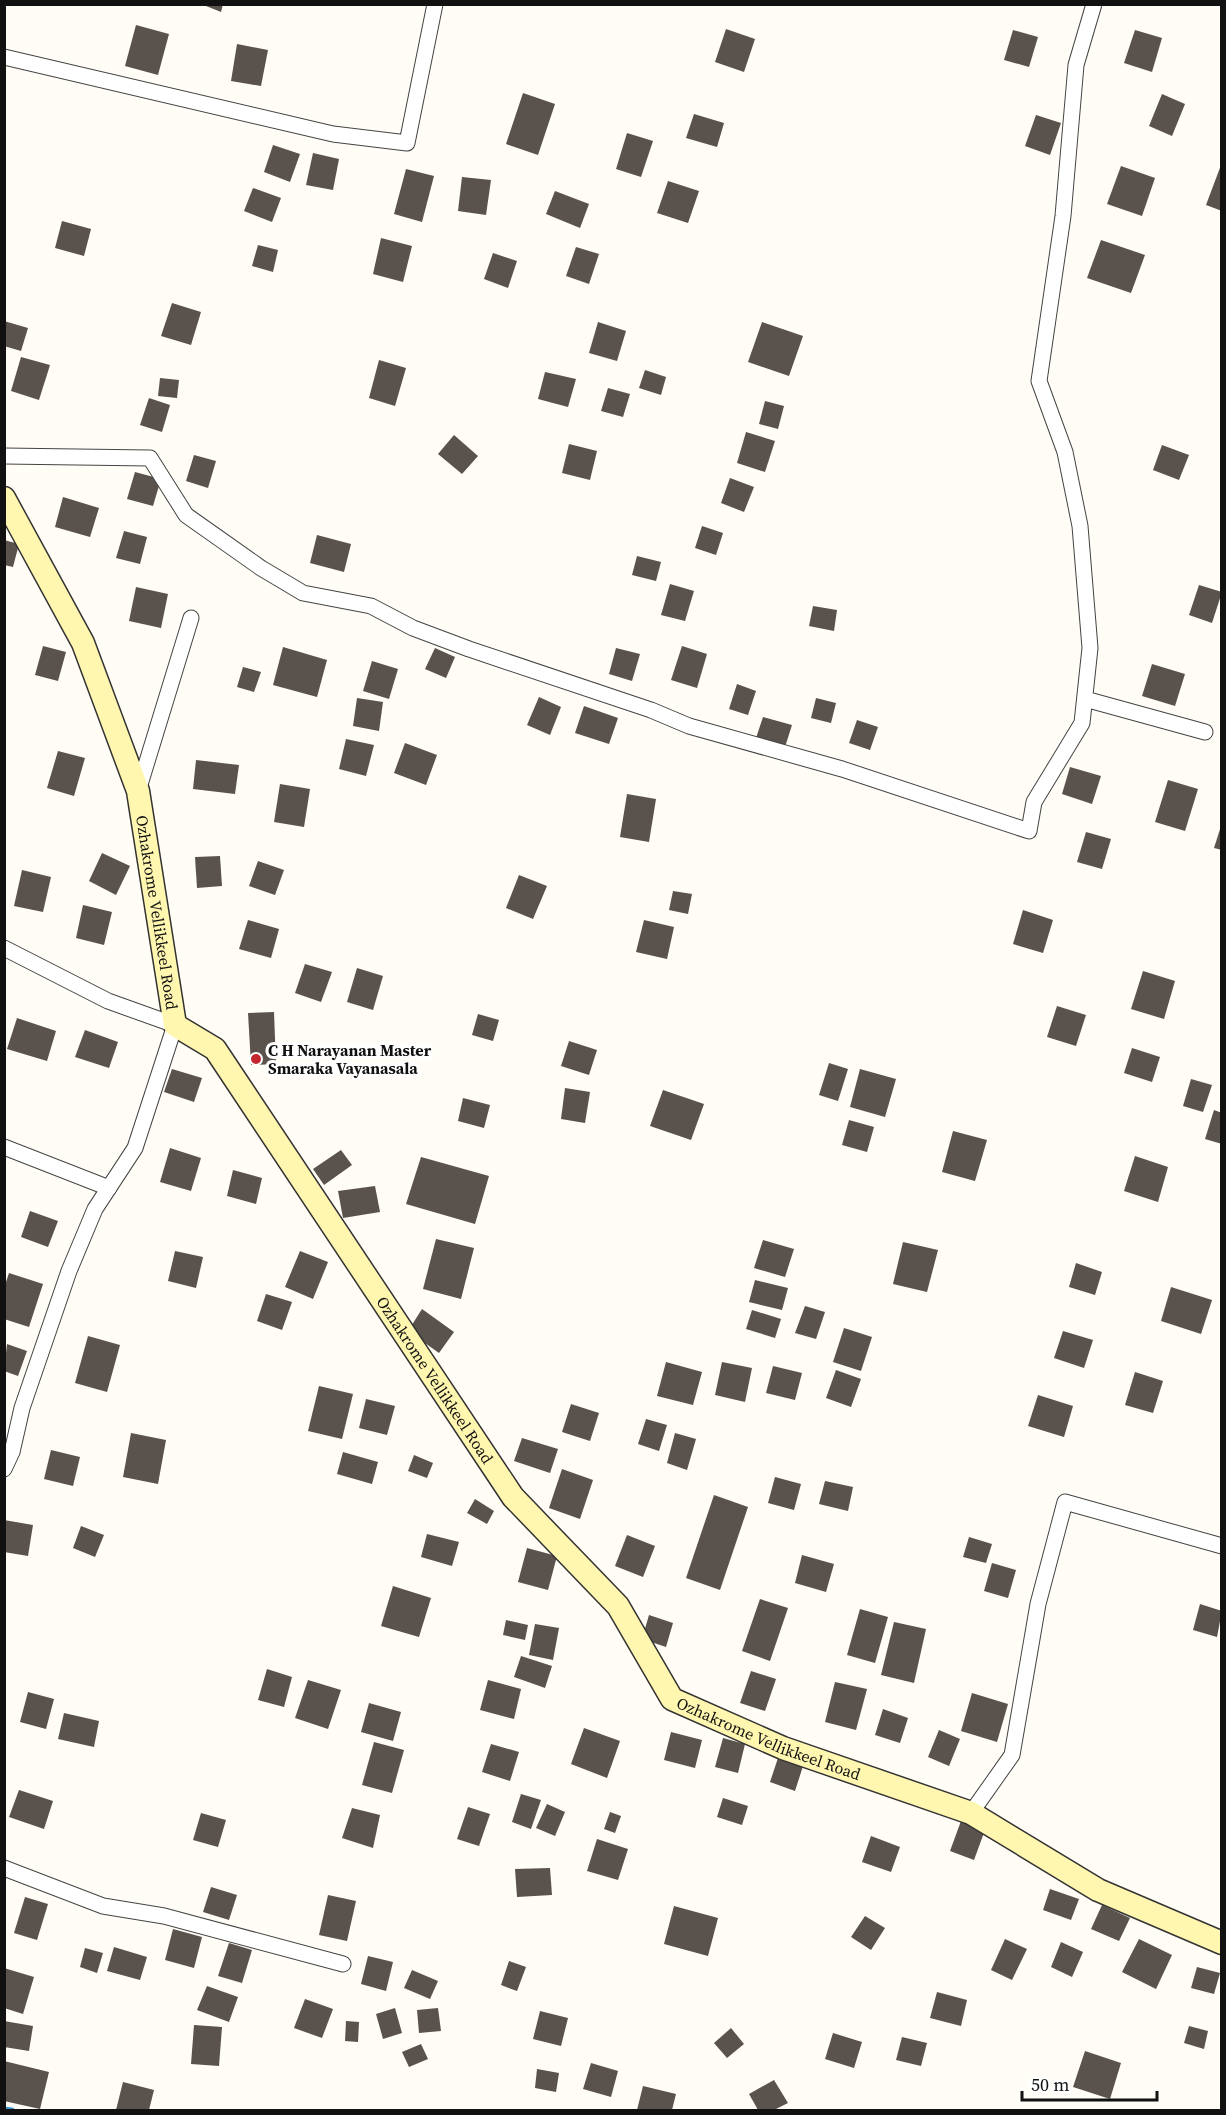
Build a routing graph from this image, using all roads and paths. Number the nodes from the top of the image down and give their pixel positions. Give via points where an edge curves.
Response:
1 (435, 4) edge
2 (1094, 4) edge
3 (4, 57) edge
4 (4, 456) edge
5 (4, 498) edge
6 (191, 618) dead end
7 (1085, 699) junction
8 (1205, 732) dead end
9 (138, 791) junction
10 (4, 948) edge
11 (175, 1025) junction
12 (4, 1146) edge
13 (109, 1188) junction
14 (4, 1469) edge
15 (1221, 1546) edge
16 (971, 1813) junction
17 (4, 1868) edge
18 (1221, 1943) edge
19 (343, 1964) dead end

1 - 3 street via 407,143 333,134
2 - 7 street via 1076,65 1064,216 1039,381 1065,452 1080,526 1090,648
4 - 7 street via 150,458 186,515 303,593 371,606 413,628 689,726 842,769 1029,831 1034,802 1082,723
5 - 9 main road, Ozhakrome Vellikkeel Road via 83,643
6 - 9 street
7 - 8 street
9 - 11 main road, Ozhakrome Vellikkeel Road
10 - 11 street via 108,1000
11 - 13 street via 135,1148
11 - 16 main road, Ozhakrome Vellikkeel Road via 215,1049 513,1497 618,1606 672,1699 783,1748
12 - 13 street
13 - 14 street via 95,1209 69,1271
15 - 16 street via 1065,1502 1038,1604 1012,1755
16 - 18 main road, Ozhakrome Vellikkeel Road via 1098,1890
17 - 19 street via 103,1906 164,1916

